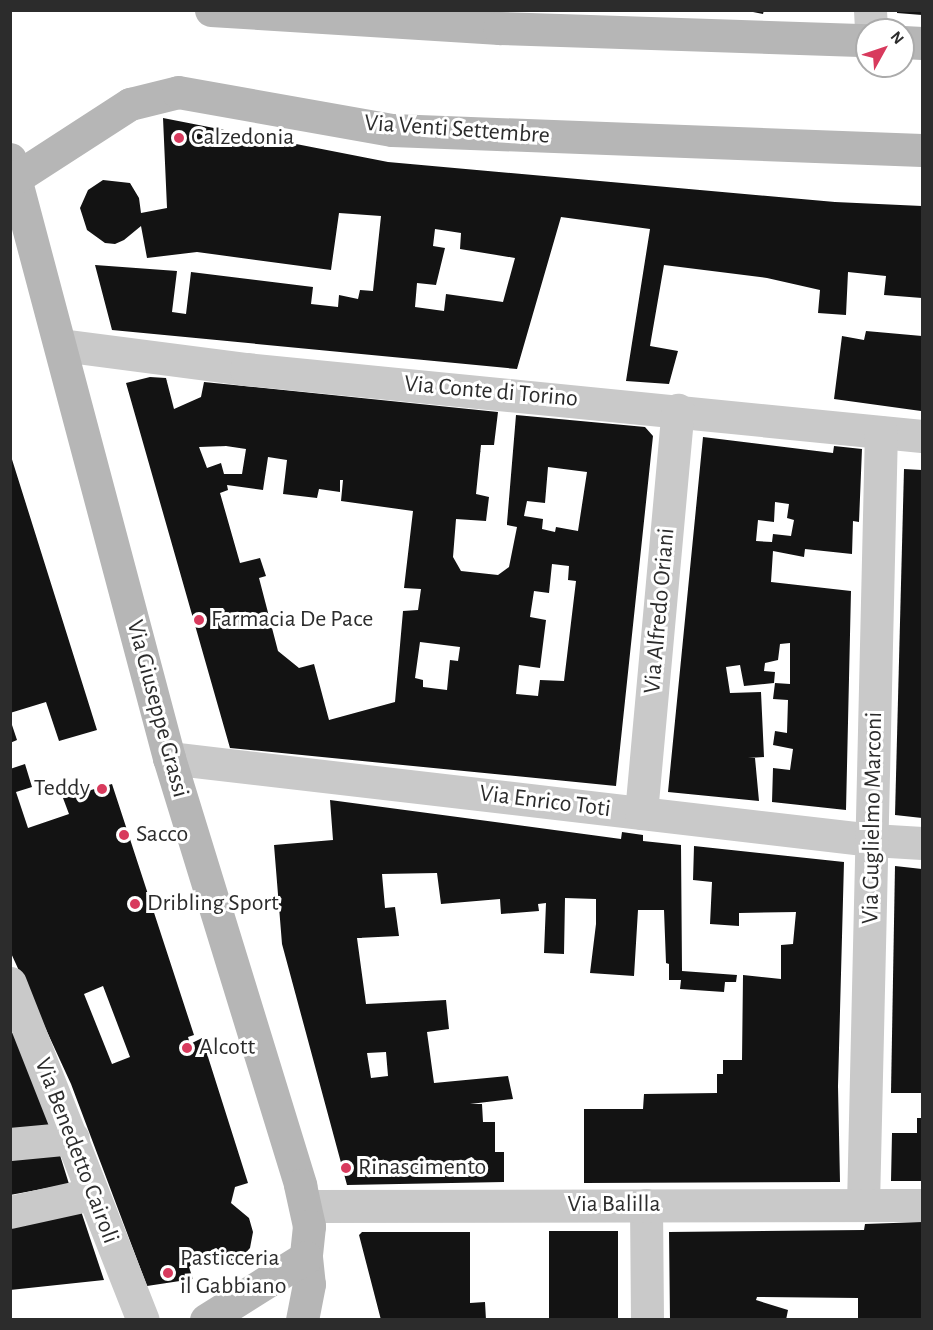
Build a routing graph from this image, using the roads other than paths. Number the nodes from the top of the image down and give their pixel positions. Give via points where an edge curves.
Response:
1 (212, 10) edge
2 (499, 19) edge
3 (855, 39) edge
4 (922, 150) edge
5 (14, 168) edge
6 (61, 345) junction
7 (678, 410) junction
8 (881, 432) junction
9 (922, 436) edge
10 (169, 758) junction
11 (640, 813) junction
12 (872, 840) junction
13 (922, 843) edge
14 (10, 983) edge
15 (73, 1138) junction
16 (10, 1144) edge
17 (92, 1194) junction
18 (646, 1205) junction
19 (863, 1205) junction
20 (922, 1205) edge
21 (305, 1206) junction
22 (10, 1212) edge
23 (306, 1257) junction
24 (143, 1320) edge
25 (206, 1320) edge
26 (302, 1320) edge
27 (647, 1320) edge

1 - 2 street
2 - 3 street
4 - 5 street, Via Venti Settembre via 392,130 178,92 130,104
5 - 6 street, Via Giuseppe Grassi
6 - 7 street, Via Conte di Torino via 246,369
6 - 10 street, Via Giuseppe Grassi
7 - 8 street, Via Conte di Torino
7 - 11 street, Via Alfredo Oriani
8 - 9 street, Via Conte di Torino
8 - 12 street, Via Guglielmo Marconi
10 - 11 street, Via Enrico Toti
10 - 21 street, Via Giuseppe Grassi
11 - 12 street, Via Enrico Toti
12 - 13 street, Via Enrico Toti
12 - 19 street, Via Guglielmo Marconi
14 - 15 street, Via Benedetto Cairoli
15 - 16 street
15 - 17 street, Via Benedetto Cairoli
17 - 22 street
17 - 24 street, Via Benedetto Cairoli
18 - 19 street, Via Balilla
18 - 21 street, Via Balilla
18 - 27 street
19 - 20 street, Via Balilla
21 - 23 street, Via Giuseppe Grassi via 309,1226
23 - 25 street
23 - 26 street, Via Giuseppe Grassi via 309,1284

